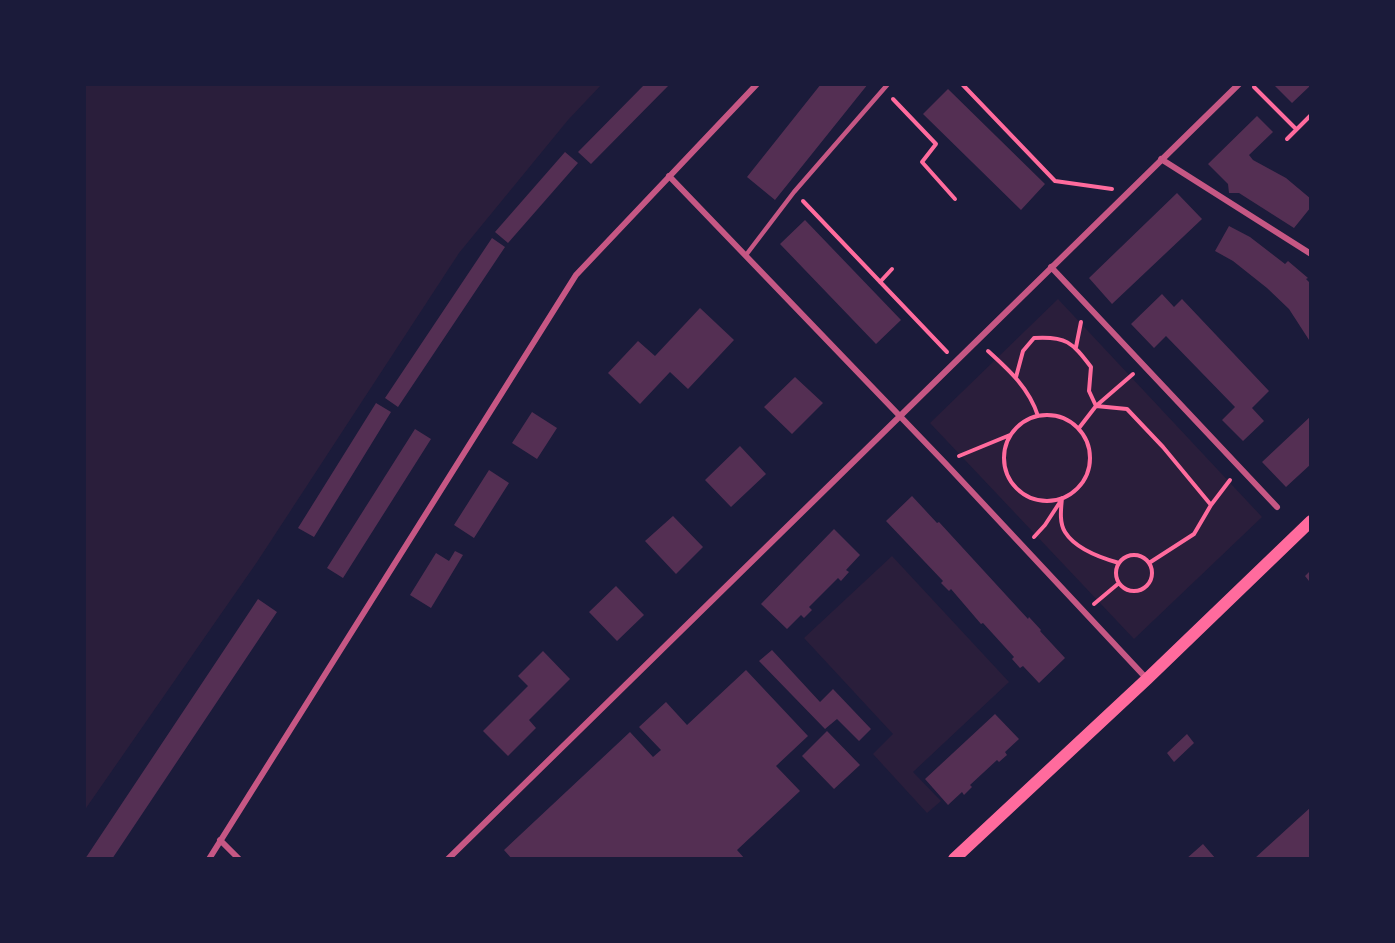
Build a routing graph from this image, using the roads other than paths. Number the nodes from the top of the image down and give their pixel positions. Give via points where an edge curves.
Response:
1 (757, 84) edge
2 (888, 84) edge
3 (1239, 84) edge
4 (1161, 159) junction
5 (669, 176) junction
6 (1311, 254) edge
7 (747, 255) junction
8 (1051, 267) junction
9 (900, 417) junction
10 (1276, 507) dead end
11 (1311, 521) edge
12 (1148, 679) junction
13 (220, 840) junction
14 (209, 859) edge
15 (239, 859) edge
16 (448, 859) edge
17 (954, 859) edge

1 - 5 street
2 - 7 lane via 794,192
3 - 4 street
4 - 6 street
4 - 8 street
5 - 7 street
5 - 13 street via 576,275
7 - 9 street
8 - 9 street
8 - 10 street
9 - 12 street
9 - 16 street
11 - 12 main road
12 - 17 main road
13 - 14 street
13 - 15 street

